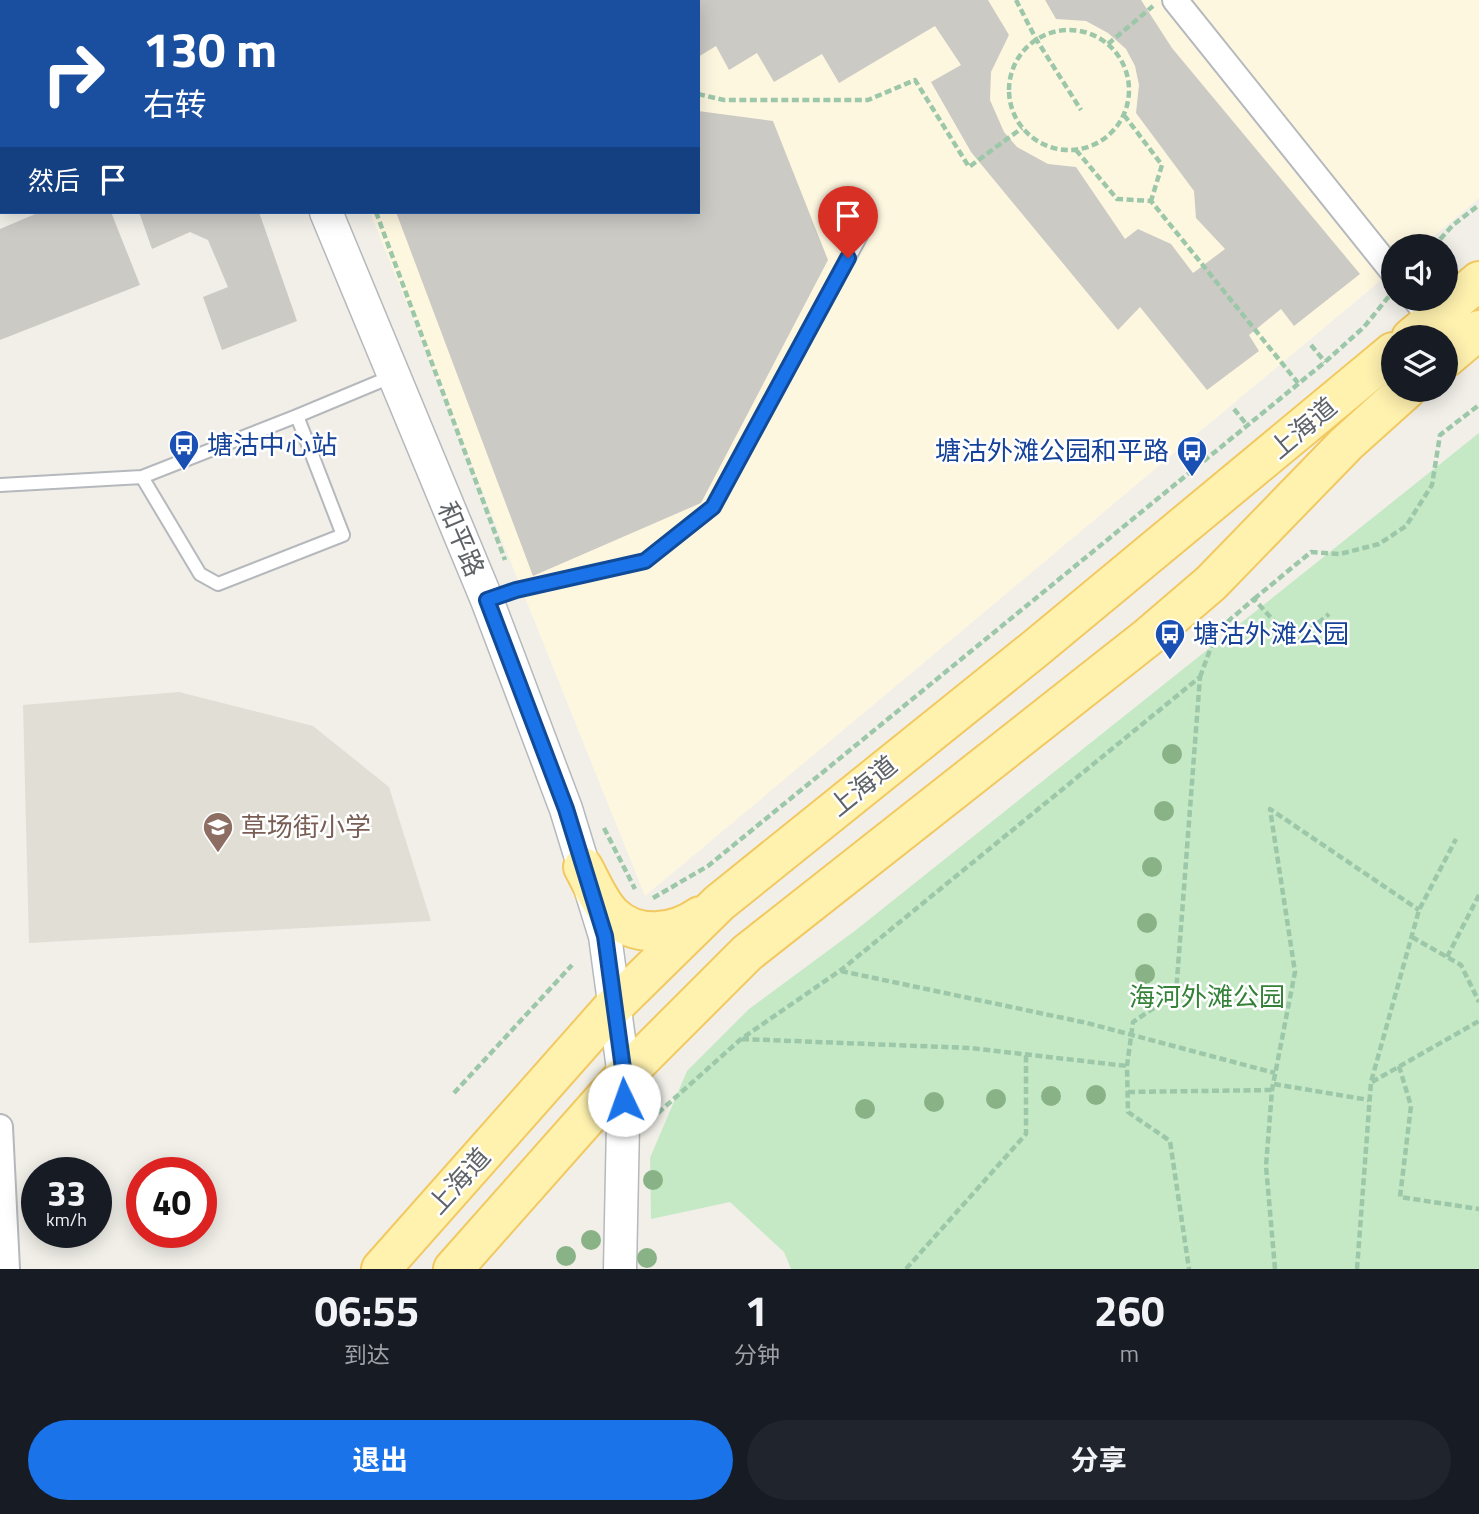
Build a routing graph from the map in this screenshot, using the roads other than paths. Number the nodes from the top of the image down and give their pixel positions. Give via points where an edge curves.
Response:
1 (1175, 0) edge
2 (328, 214) edge
3 (861, 236) dead end
4 (1381, 257) edge
5 (1479, 281) edge
6 (1419, 319) edge
7 (1479, 330) edge
8 (1458, 348) edge
9 (1381, 362) edge
10 (393, 376) junction
11 (1393, 402) edge
12 (297, 416) junction
13 (142, 477) junction
14 (0, 485) edge
15 (501, 595) junction
16 (583, 867) junction
17 (719, 903) junction
18 (613, 1007) junction
19 (624, 1076) junction
20 (0, 1127) edge
21 (7, 1269) edge
22 (381, 1269) edge
23 (453, 1269) edge
24 (620, 1269) edge

1 - 4 street
2 - 10 street, 和平路
3 - 15 lane via 713,507 645,561
5 - 6 main road
7 - 8 main road
9 - 17 main road, 上海道
10 - 12 lane
10 - 15 street, 和平路
11 - 19 main road, 上海道 via 1211,583 747,953
12 - 13 lane
12 - 13 lane via 343,535 218,584 200,574
13 - 14 lane
15 - 16 street, 和平路
16 - 17 main road via 612,915 639,929 677,928
16 - 18 street, 和平路 via 605,936
17 - 18 main road, 上海道
18 - 19 street, 和平路
18 - 22 main road, 上海道
19 - 23 main road, 上海道
19 - 24 street, 和平路
20 - 21 street

